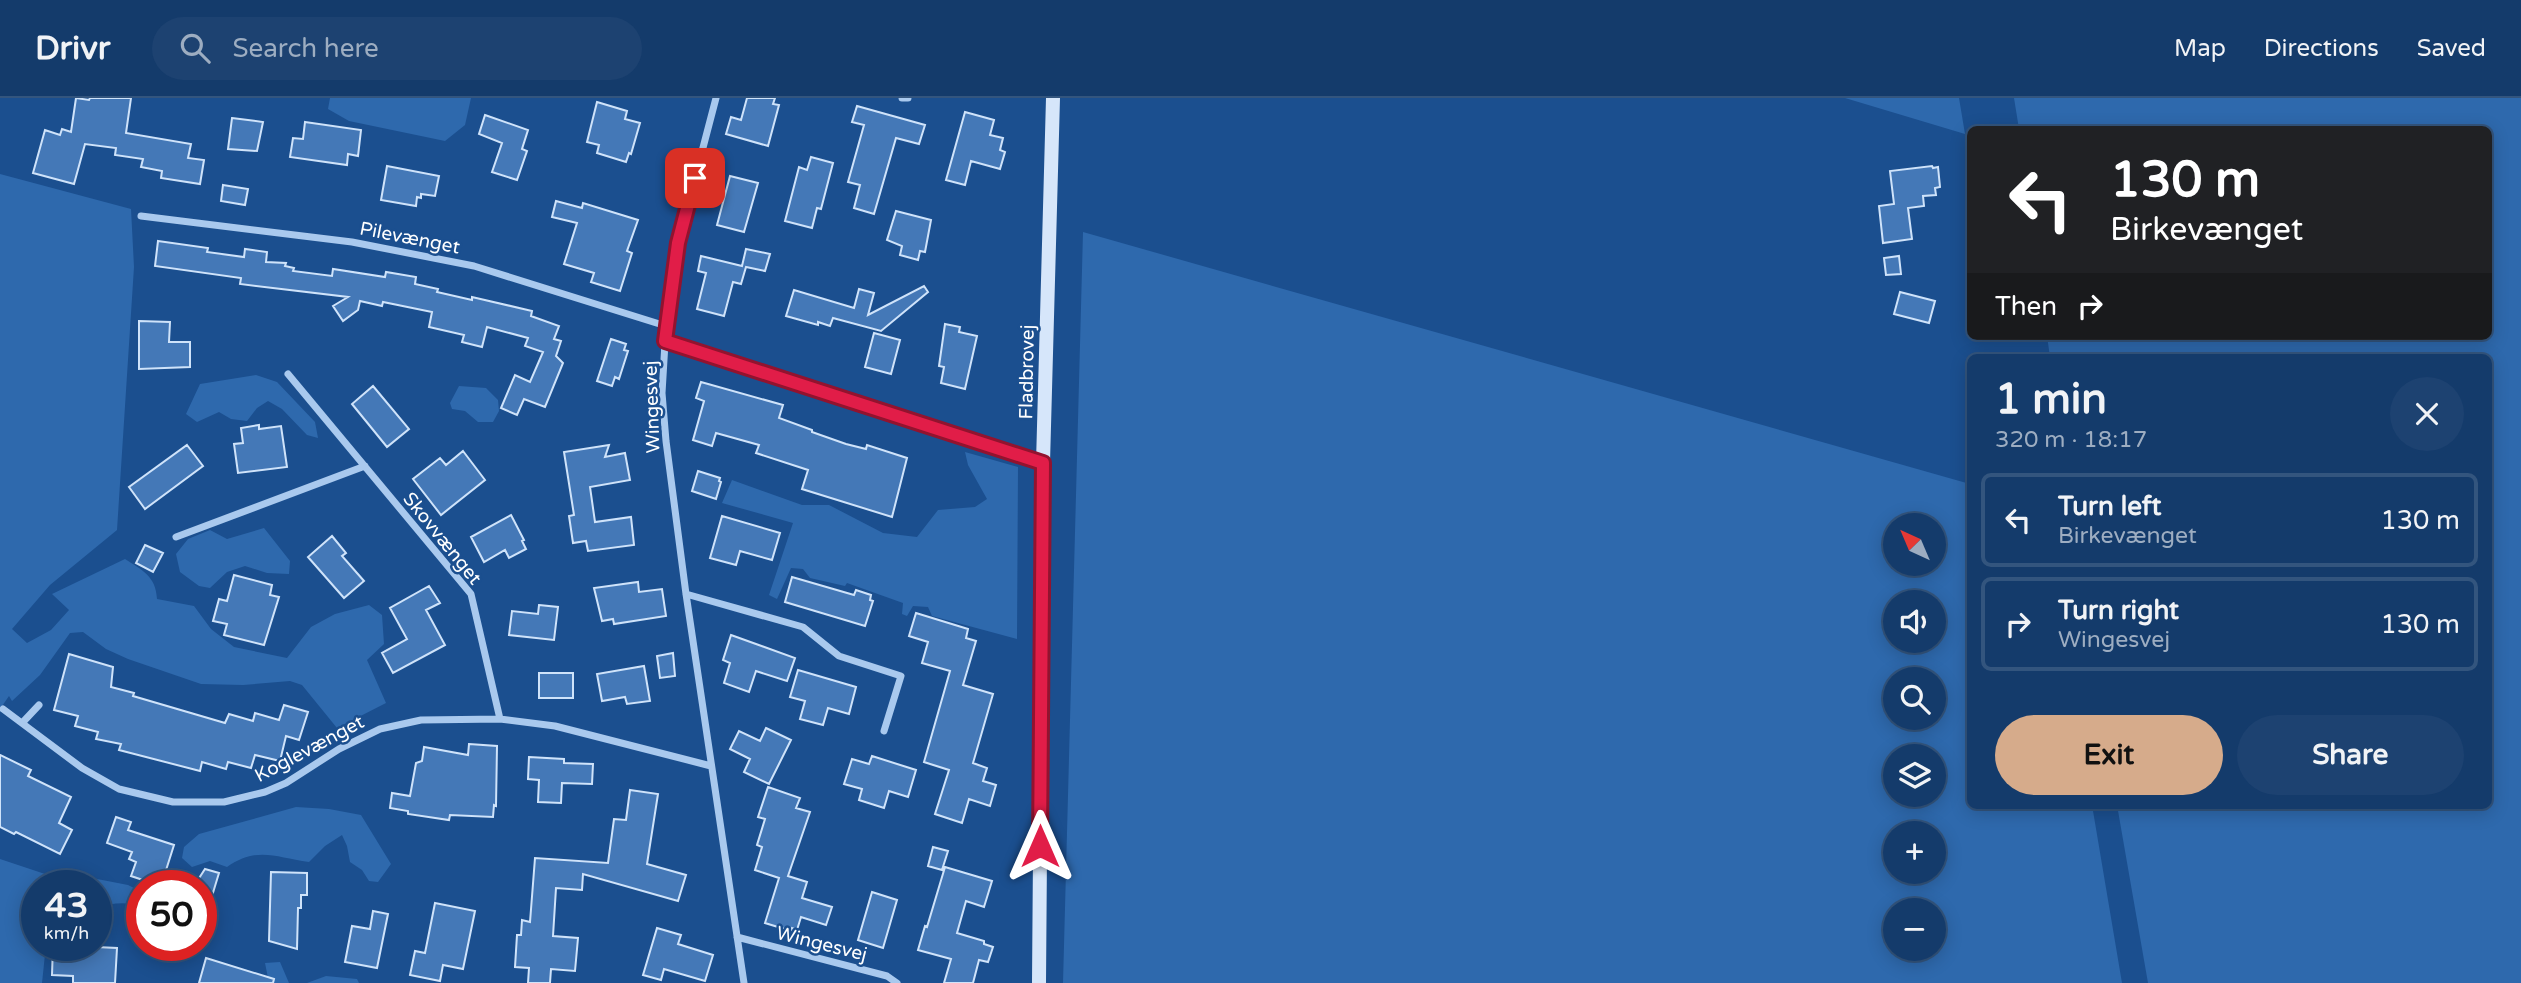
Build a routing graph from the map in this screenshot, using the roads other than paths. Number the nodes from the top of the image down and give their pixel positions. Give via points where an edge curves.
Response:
1 (716, 98) edge
2 (902, 98) edge
3 (908, 98) edge
4 (1053, 98) edge
5 (141, 216) dead end
6 (666, 326) junction
7 (665, 341) junction
8 (288, 374) dead end
9 (1043, 463) junction
10 (365, 466) junction
11 (176, 537) dead end
12 (686, 594) junction
13 (39, 705) dead end
14 (3, 709) dead end
15 (500, 719) junction
16 (23, 722) junction
17 (884, 731) dead end
18 (711, 766) junction
19 (737, 937) junction
20 (744, 983) edge
21 (897, 983) edge
22 (1039, 983) edge

1 - 6 street, Wingesvej via 678,243
2 - 3 street
4 - 9 main road, Fladbrovej
5 - 6 street, Pilevænget via 352,242 474,266
6 - 7 street, Wingesvej
7 - 9 street
7 - 12 street, Wingesvej via 662,393
8 - 10 street, Skovvænget
9 - 22 main road, Fladbrovej
10 - 11 street
10 - 15 street, Skovvænget via 471,594
12 - 17 street via 803,627 839,656 901,676
12 - 18 street, Wingesvej
13 - 16 street
14 - 16 street, Koglevænget
15 - 16 street, Koglevænget via 421,720 380,729 265,792 206,803 173,803 119,789 82,768
15 - 18 street, Koglevænget via 555,726
18 - 19 street, Wingesvej
19 - 20 street, Wingesvej
19 - 21 street, Wingesvej via 887,976

